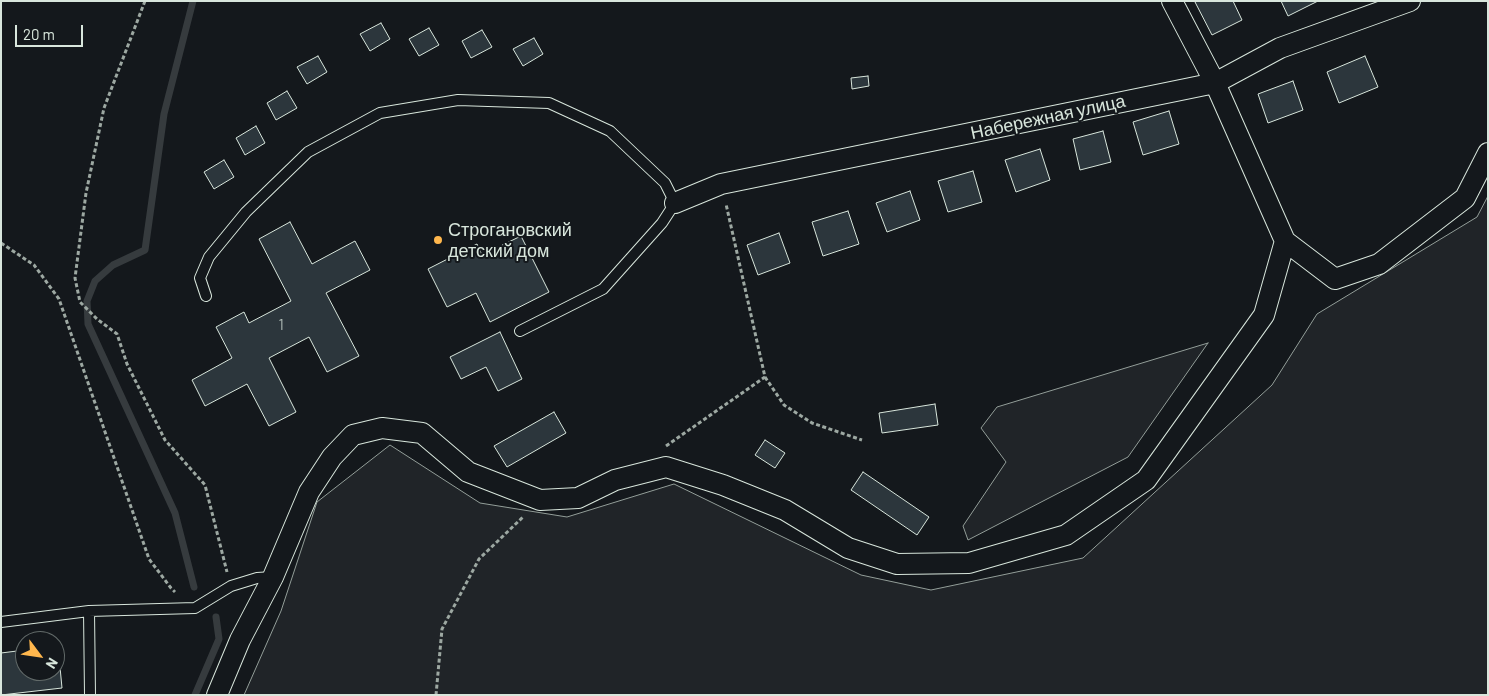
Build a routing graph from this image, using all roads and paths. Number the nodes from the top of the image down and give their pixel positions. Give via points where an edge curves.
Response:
1 (145, 1) edge
2 (1172, 1) edge
3 (1410, 1) edge
4 (1215, 83) junction
5 (1488, 153) edge
6 (722, 184) junction
7 (675, 203) junction
8 (1285, 241) junction
9 (1, 243) edge
10 (206, 296) dead end
11 (520, 331) dead end
12 (765, 377) junction
13 (862, 440) dead end
14 (662, 448) dead end
15 (540, 500) junction
16 (273, 577) junction
17 (231, 586) junction
18 (195, 608) junction
19 (89, 612) junction
20 (1, 622) edge
21 (90, 695) edge
22 (217, 695) edge
23 (436, 695) edge

1 - 17 path via 102,118 86,193 75,278 80,302 117,334 127,364 165,440 205,485
2 - 4 street
3 - 4 street, Набережная улица via 1280,48
4 - 6 street, Набережная улица
4 - 8 street
5 - 8 street via 1465,198 1379,264 1335,279
6 - 7 street, Набережная улица
6 - 12 path
7 - 10 lane via 665,183 610,131 549,103 458,100 380,113 308,152 246,212 209,257 200,278
7 - 11 lane via 662,223 603,289
8 - 15 street via 1264,315 1146,480 1066,535 969,563 897,564 848,548 785,510 722,484 666,468 615,480 578,498
9 - 18 path via 34,266 59,299 149,559 171,588
12 - 13 path via 784,405 812,423
12 - 14 path
15 - 16 street via 468,472 422,433 382,428 353,435 332,457 309,492
15 - 23 path via 479,559 442,629
16 - 17 lane
16 - 22 street via 240,640
17 - 18 lane
18 - 19 lane
19 - 20 lane
19 - 21 lane

